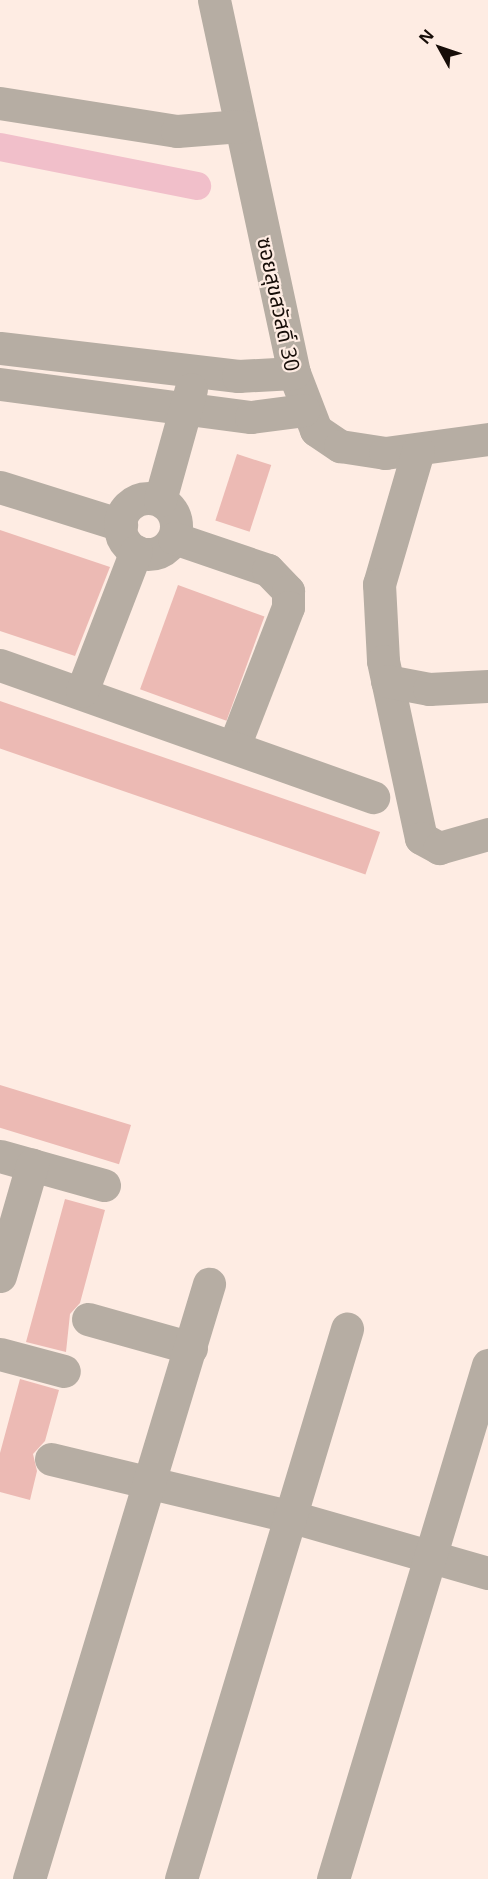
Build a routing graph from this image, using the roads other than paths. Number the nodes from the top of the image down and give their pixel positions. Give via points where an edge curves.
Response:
1 (214, 0) edge
2 (0, 83) edge
3 (0, 103) edge
4 (238, 113) junction
5 (0, 348) edge
6 (195, 371) junction
7 (294, 373) junction
8 (0, 384) edge
9 (304, 410) junction
10 (187, 411) junction
11 (488, 439) edge
12 (418, 451) junction
13 (0, 487) edge
14 (160, 500) junction
15 (128, 538) junction
16 (174, 538) junction
17 (0, 664) edge
18 (387, 681) junction
19 (488, 686) edge
20 (82, 691) junction
21 (234, 746) junction
22 (373, 797) dead end
23 (488, 834) edge
24 (0, 1156) edge
25 (32, 1165) junction
26 (104, 1185) dead end
27 (0, 1276) edge
28 (209, 1284) dead end
29 (88, 1319) dead end
30 (347, 1329) dead end
31 (191, 1348) junction
32 (0, 1354) edge
33 (488, 1365) edge
34 (64, 1371) dead end
35 (51, 1459) dead end
36 (148, 1481) junction
37 (289, 1516) junction
38 (429, 1555) junction
39 (488, 1573) edge
40 (29, 1879) edge
41 (181, 1879) edge
42 (333, 1879) edge

1 - 4 street, ซอยสุขสวัสดิ์ 30
2 - 4 street via 176,112
3 - 4 street via 177,131
4 - 7 street, ซอยสุขสวัสดิ์ 30
5 - 6 street
6 - 7 street via 263,377
6 - 10 street
7 - 9 street, ซอยสุขสวัสดิ์ 30
8 - 10 street
9 - 10 street via 251,417
9 - 12 street, ซอยสุขสวัสดิ์ 30 via 316,430 340,446 385,453
10 - 14 street
11 - 12 street, ซอยสุขสวัสดิ์ 30
12 - 18 street via 379,584
13 - 15 street
14 - 15 street via 138,500
14 - 16 street via 175,516
15 - 16 street via 156,552
15 - 20 street
16 - 21 street via 268,570 288,591 288,607
17 - 20 street
18 - 19 street via 429,689
18 - 23 street via 422,838 439,848
20 - 21 street
21 - 22 street
24 - 25 street
25 - 26 street
25 - 27 street
28 - 31 street
29 - 31 street
30 - 37 street
31 - 36 street
32 - 34 street
33 - 38 street
35 - 36 street
36 - 37 street
36 - 40 street
37 - 38 street
37 - 41 street
38 - 39 street
38 - 42 street

